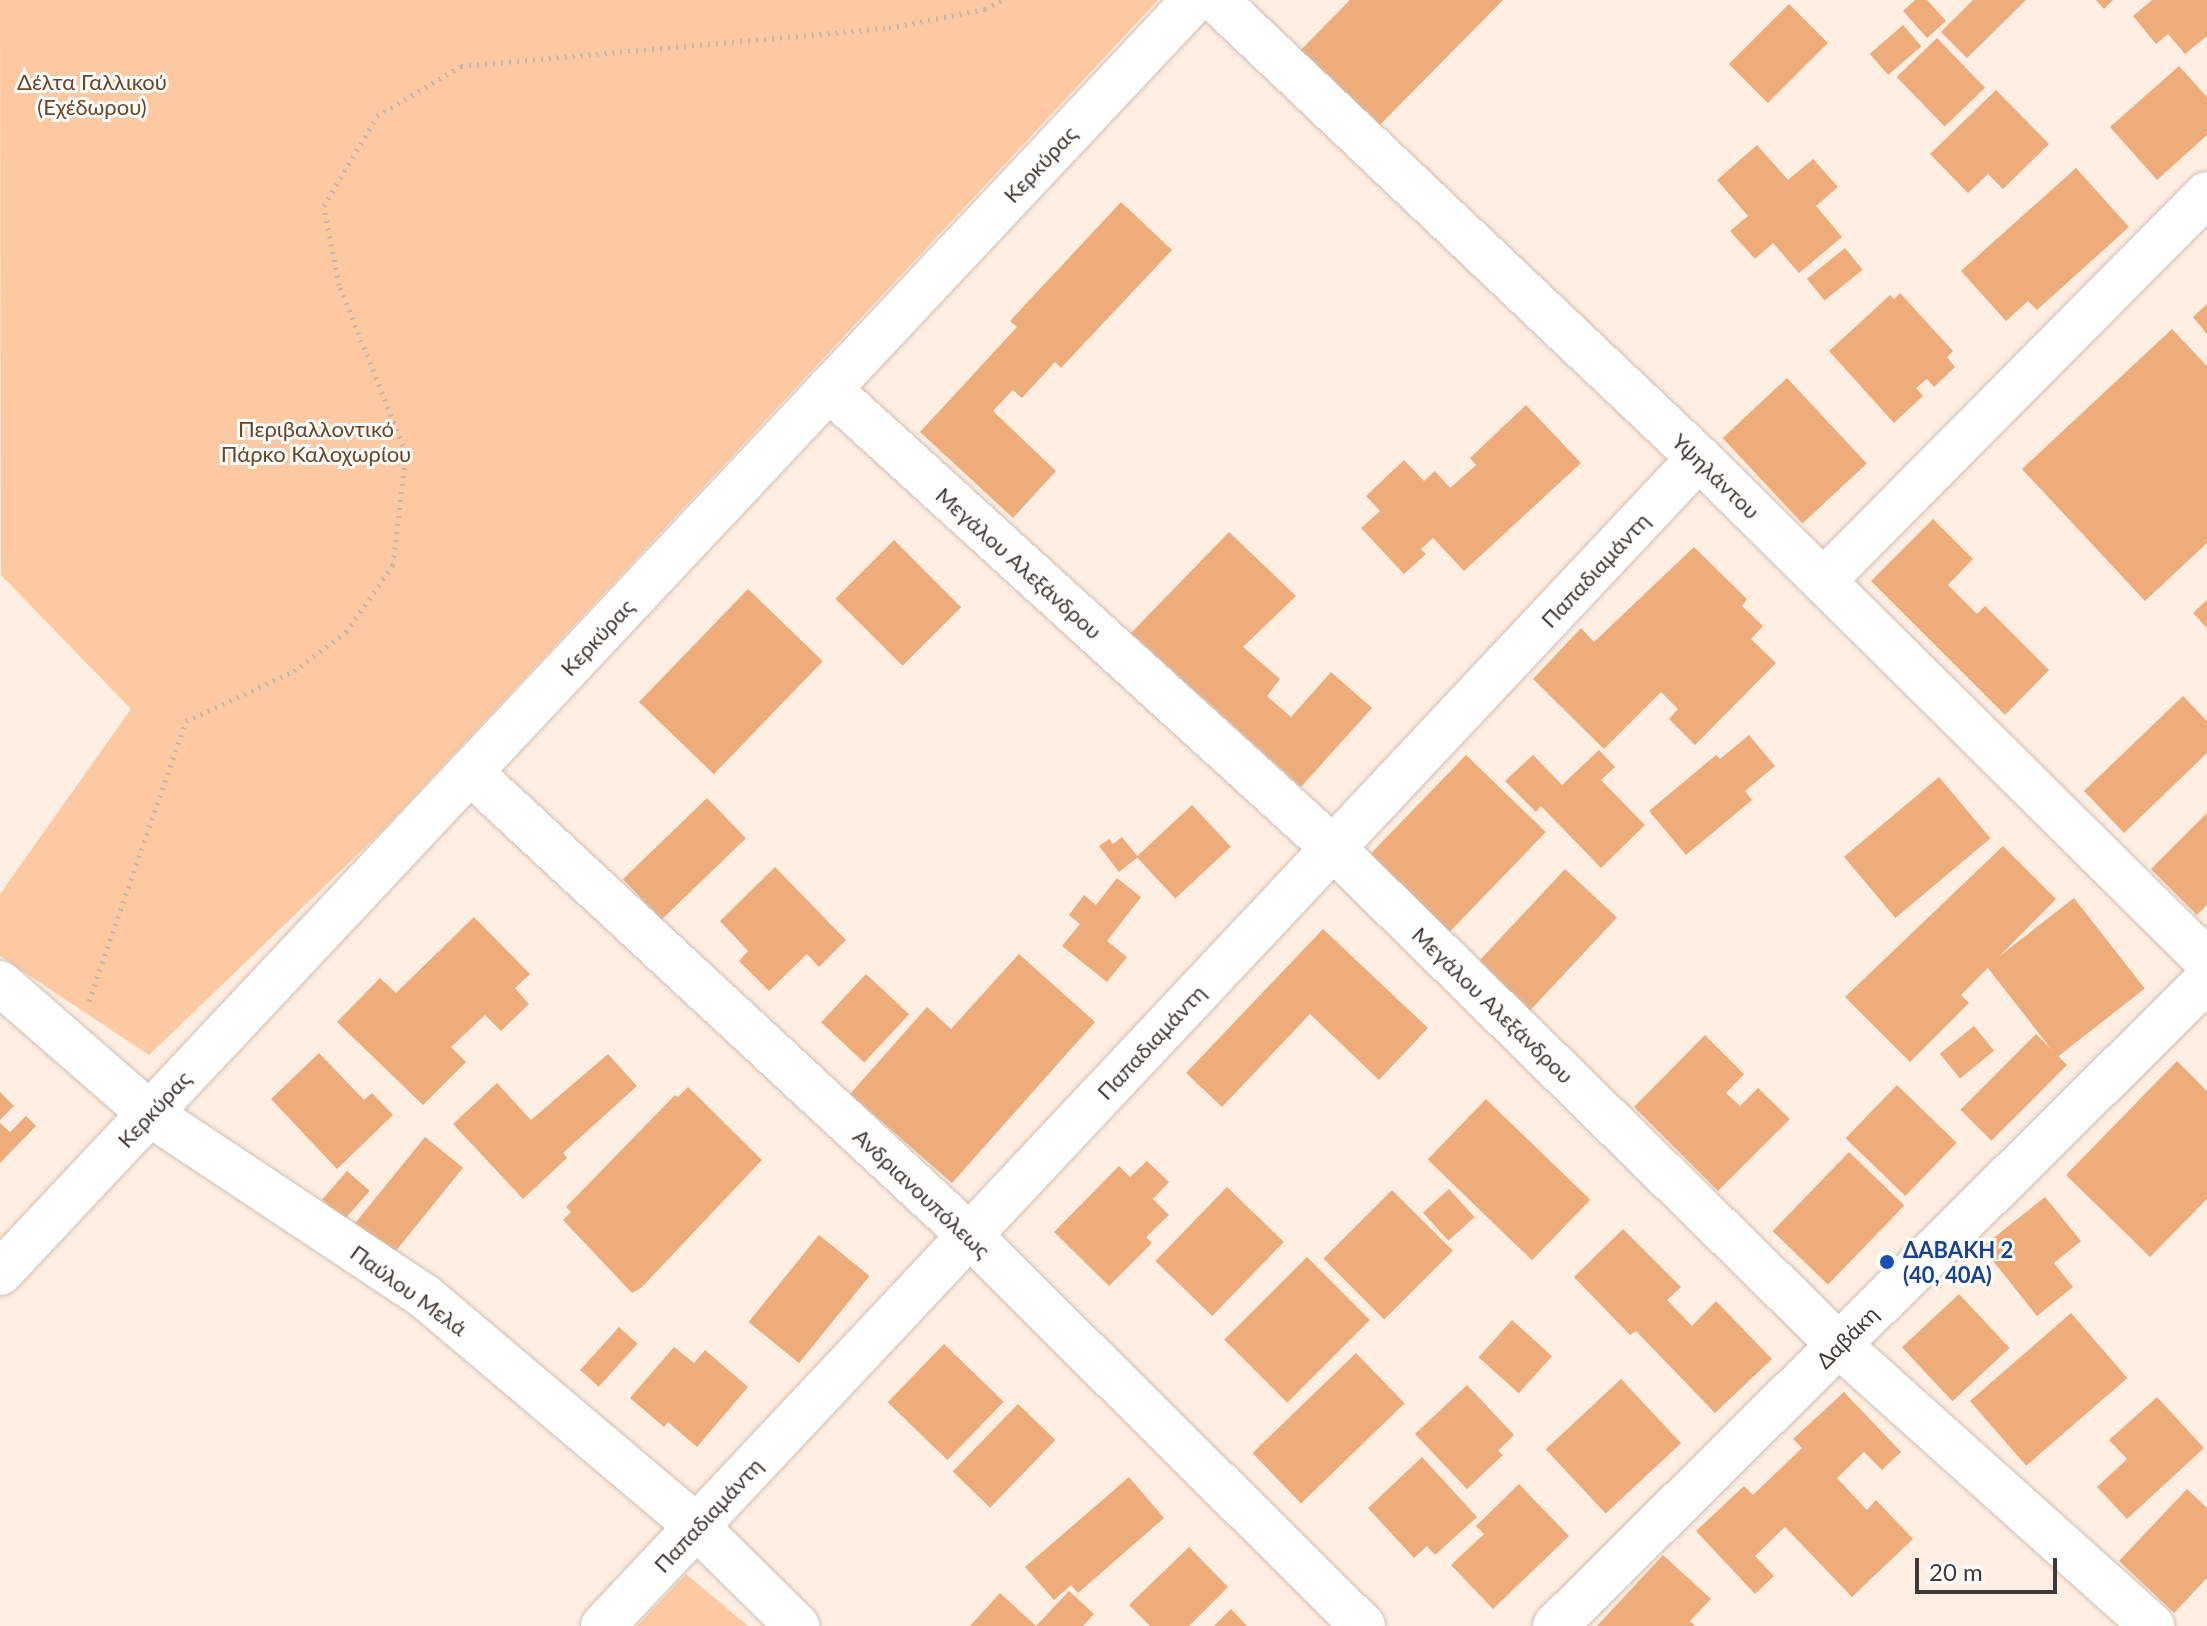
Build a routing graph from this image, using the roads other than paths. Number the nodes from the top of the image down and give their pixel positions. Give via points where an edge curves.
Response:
1 (1194, 0) edge
2 (1216, 0) edge
3 (2207, 194) edge
4 (829, 389) junction
5 (1699, 458) junction
6 (1823, 581) junction
7 (470, 772) junction
8 (1334, 849) junction
9 (2207, 961) edge
10 (2207, 980) edge
11 (0, 983) edge
12 (150, 1114) junction
13 (969, 1235) junction
14 (0, 1273) edge
15 (1839, 1345) junction
16 (697, 1527) junction
17 (603, 1626) edge
18 (797, 1626) edge
19 (1363, 1626) edge
20 (1555, 1626) edge
21 (2152, 1626) edge

1 - 4 street, Κερκύρας
2 - 5 street, Υψηλάντου
3 - 6 street
4 - 7 street, Κερκύρας
4 - 8 street, Μεγάλου Αλεξάνδρου
5 - 6 street, Υψηλάντου
5 - 8 street, Παπαδιαμάντη
6 - 9 street, Υψηλάντου
7 - 12 street, Κερκύρας
7 - 13 street, Ανδριανουπόλεως
8 - 13 street, Παπαδιαμάντη
8 - 15 street, Μεγάλου Αλεξάνδρου
10 - 15 street, Δαβάκη
11 - 12 street, Παύλου Μελά
12 - 14 street, Κερκύρας
12 - 16 street, Παύλου Μελά via 424,1296
13 - 16 street, Παπαδιαμάντη
13 - 19 street, Ανδριανουπόλεως
15 - 20 street, Δαβάκη
15 - 21 street, Μεγάλου Αλεξάνδρου
16 - 17 street, Παπαδιαμάντη
16 - 18 street, Παύλου Μελά

